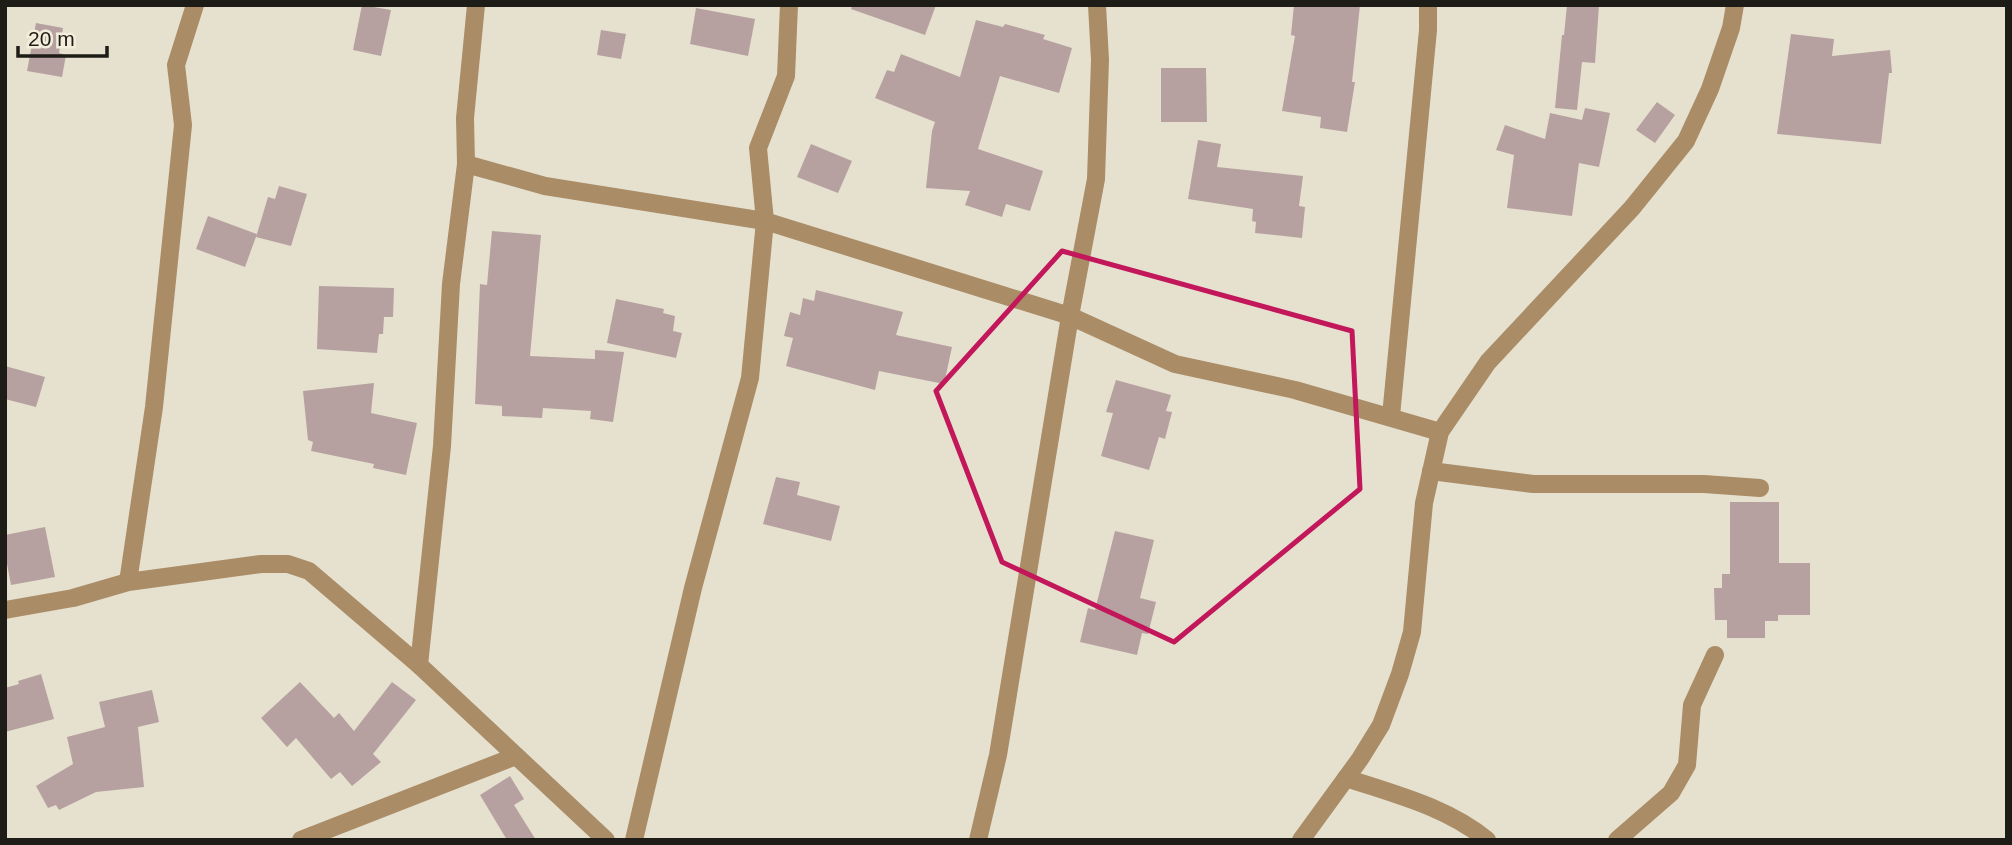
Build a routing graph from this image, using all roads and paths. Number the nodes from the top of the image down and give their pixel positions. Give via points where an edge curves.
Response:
1 (195, 5) edge
2 (476, 5) edge
3 (789, 5) edge
4 (1097, 5) edge
5 (1428, 5) edge
6 (1735, 5) edge
7 (466, 164) junction
8 (765, 221) junction
9 (1070, 316) junction
10 (1391, 416) junction
11 (1440, 432) junction
12 (1431, 471) junction
13 (1760, 488) dead end
14 (128, 582) junction
15 (5, 610) edge
16 (1715, 655) dead end
17 (418, 665) junction
18 (516, 756) junction
19 (1346, 778) junction
20 (301, 840) edge
21 (606, 840) edge
22 (634, 840) edge
23 (978, 840) edge
24 (1301, 840) edge
25 (1487, 840) edge
26 (1617, 840) edge

1 - 14 street via 176,65 183,125 155,407
2 - 7 street via 465,118
3 - 8 street via 786,76 758,148
4 - 9 street via 1096,179
5 - 10 street
6 - 11 street via 1710,89 1686,141 1632,208 1488,362
7 - 8 street via 545,186
7 - 17 street
8 - 9 street
8 - 22 street via 750,377 693,588
9 - 10 street via 1175,364
9 - 23 street via 998,755
10 - 11 street
11 - 12 street
12 - 13 street via 1532,484
12 - 19 street via 1412,632 1381,724
14 - 15 street
14 - 17 street via 288,564 309,571
16 - 26 street via 1692,705 1687,765 1671,793
17 - 18 street
18 - 20 street
18 - 21 street
19 - 24 street
19 - 25 street via 1427,806 1470,826

